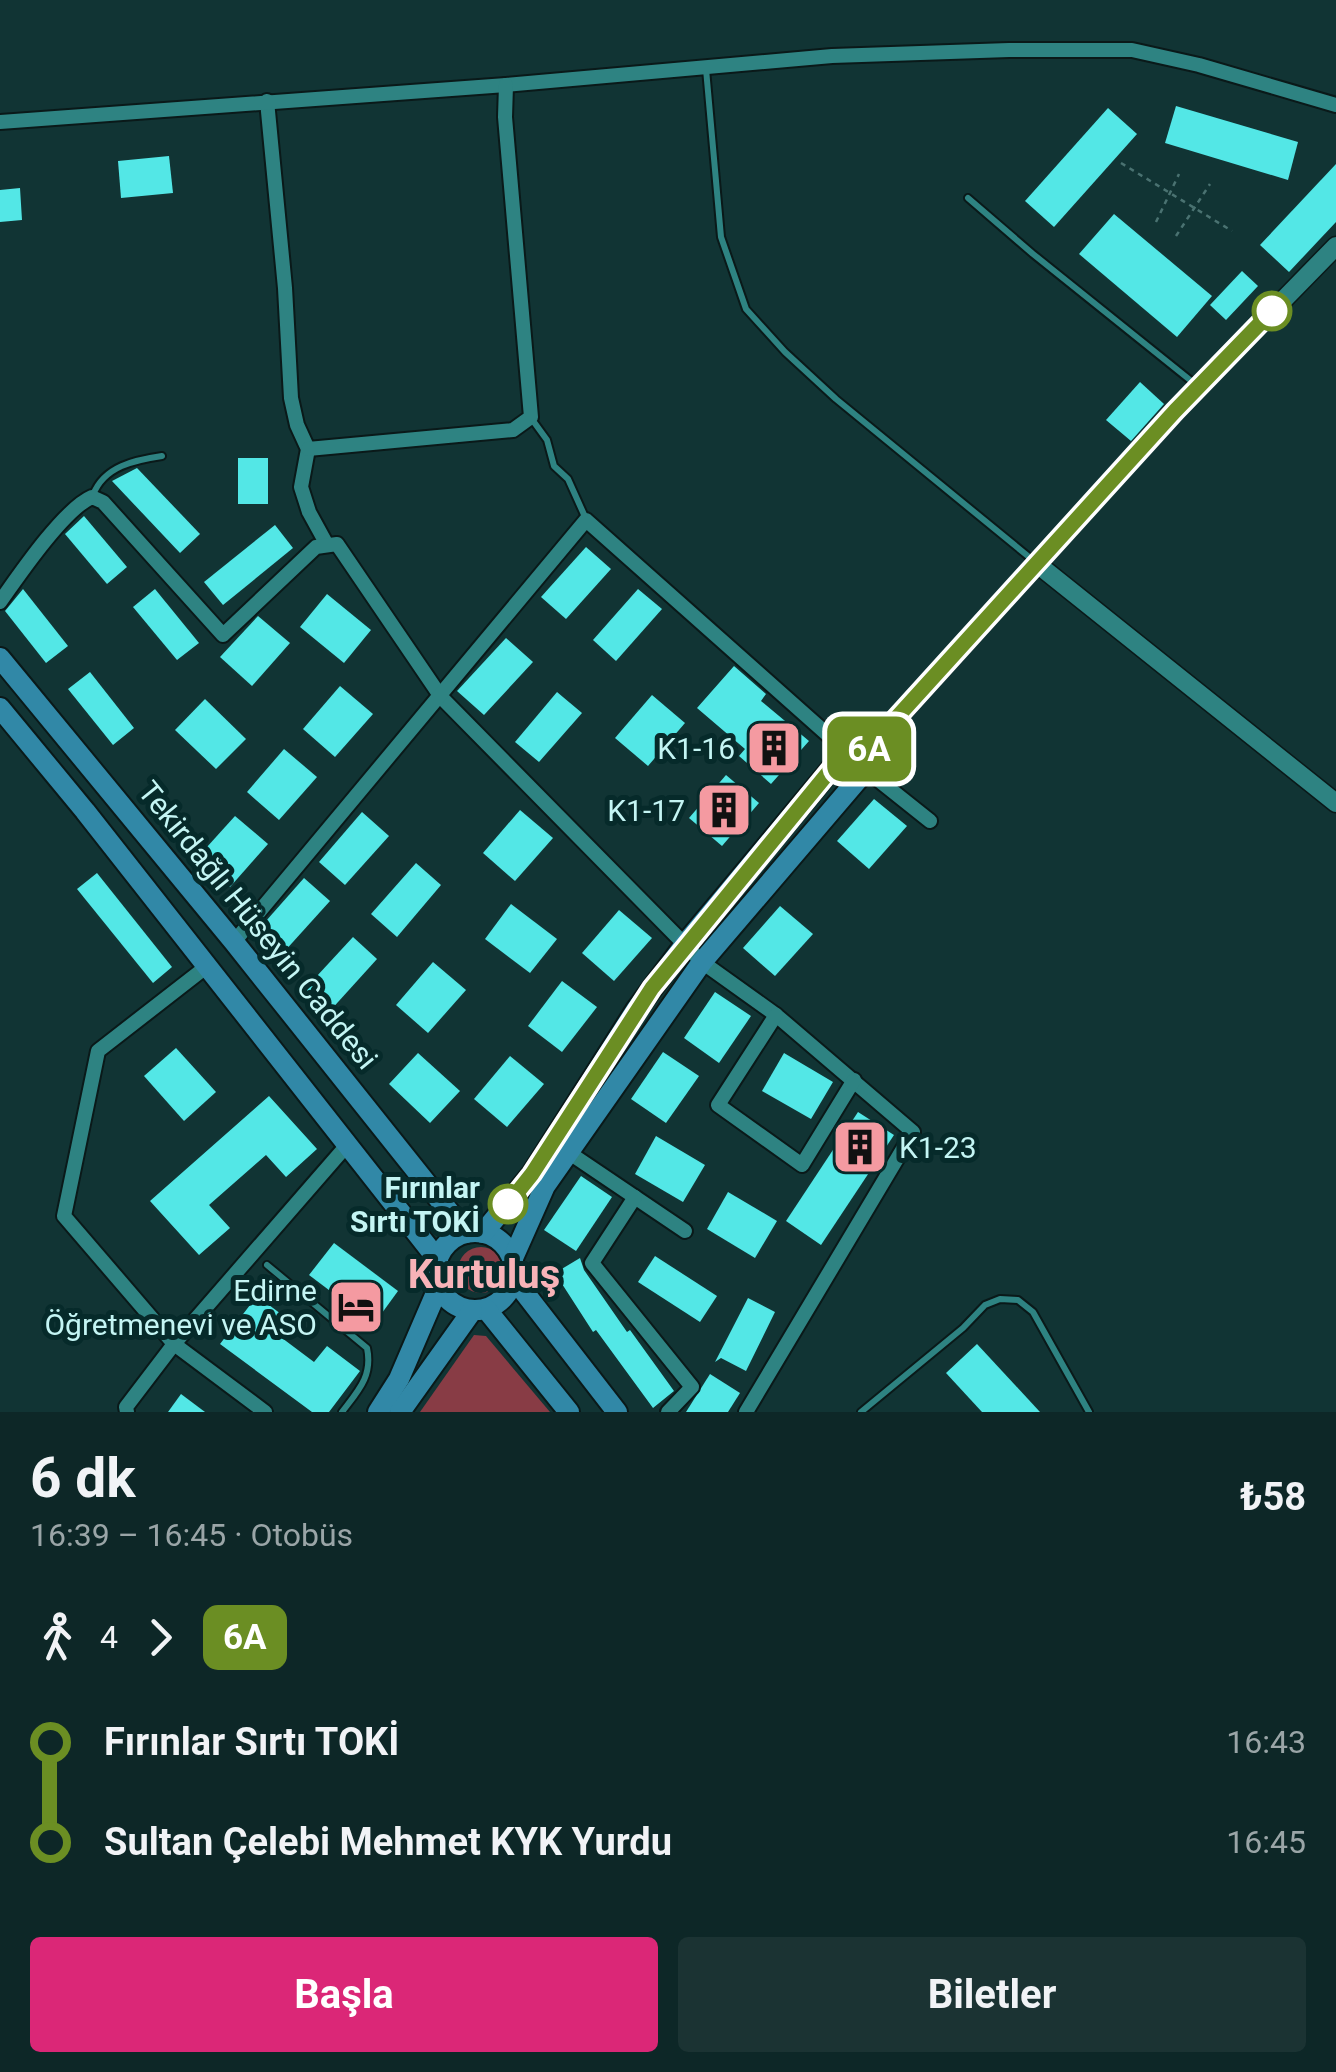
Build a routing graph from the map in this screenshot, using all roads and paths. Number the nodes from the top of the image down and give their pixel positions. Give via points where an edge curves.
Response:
1 (706, 68) junction
2 (506, 85) junction
3 (266, 101) junction
4 (1336, 105) edge
5 (0, 122) edge
6 (1121, 163) dead end
7 (1179, 174) dead end
8 (1210, 184) dead end
9 (1170, 193) junction
10 (968, 198) dead end
11 (1194, 208) junction
12 (1156, 222) dead end
13 (1232, 231) dead end
14 (1176, 236) dead end
15 (1336, 246) edge
16 (1199, 386) junction
17 (531, 417) junction
18 (308, 449) junction
19 (162, 456) dead end
20 (92, 498) junction
21 (586, 520) junction
22 (326, 543) junction
23 (1036, 562) junction
24 (0, 602) edge
25 (0, 658) edge
26 (441, 697) junction
27 (0, 708) edge
28 (857, 760) junction
29 (1336, 804) edge
30 (930, 821) dead end
31 (234, 942) junction
32 (686, 943) junction
33 (702, 962) junction
34 (206, 968) junction
35 (776, 1015) junction
36 (854, 1080) junction
37 (348, 1144) junction
38 (568, 1152) junction
39 (636, 1197) junction
40 (685, 1231) dead end
41 (475, 1233) junction
42 (438, 1260) junction
43 (267, 1266) dead end
44 (513, 1269) junction
45 (439, 1286) junction
46 (479, 1310) junction
47 (174, 1344) junction
48 (127, 1412) edge
49 (265, 1412) edge
50 (342, 1412) edge
51 (378, 1412) edge
52 (400, 1412) edge
53 (568, 1412) edge
54 (617, 1412) edge
55 (668, 1412) edge
56 (746, 1412) edge
57 (862, 1412) edge
58 (1089, 1412) edge

1 - 2 street
1 - 4 street via 832,56 1132,50
1 - 23 lane via 721,237 746,308 836,399
2 - 3 street
2 - 17 street
3 - 5 street
3 - 18 street via 292,398
6 - 9 path
7 - 9 path
8 - 11 path
9 - 11 path
9 - 12 path
10 - 16 lane
11 - 13 path
11 - 14 path
15 - 16 street
16 - 23 street
17 - 18 street via 514,430
17 - 21 lane
18 - 22 street via 300,488
19 - 20 lane via 116,468
20 - 22 street via 103,502 223,636
20 - 24 street via 40,549
21 - 26 street
21 - 28 street
22 - 26 street via 337,544
23 - 28 street
23 - 29 street
25 - 31 main road, Tekirdağlı Hüseyin Caddesi
26 - 31 street
26 - 32 street
27 - 34 main road
28 - 30 street
28 - 32 main road
28 - 33 main road
31 - 41 main road, Tekirdağlı Hüseyin Caddesi
32 - 33 street
32 - 41 main road via 532,1174
33 - 35 street
33 - 38 main road
34 - 37 main road
34 - 47 street via 98,1051 64,1216
35 - 36 street
35 - 36 street via 718,1105 802,1165
36 - 56 street via 913,1132
37 - 42 main road
37 - 47 street
38 - 39 street
38 - 44 main road via 544,1186
39 - 40 street
39 - 55 street via 592,1263 692,1387
41 - 42 main road via 444,1248
41 - 44 main road via 496,1238
42 - 45 main road
43 - 50 lane via 366,1348 365,1380
44 - 46 main road via 504,1298
44 - 54 main road
45 - 46 main road via 452,1303
45 - 51 main road
46 - 52 main road
46 - 53 main road
47 - 48 street via 140,1384
47 - 49 street
57 - 58 lane via 1000,1299 1018,1300 1033,1312

